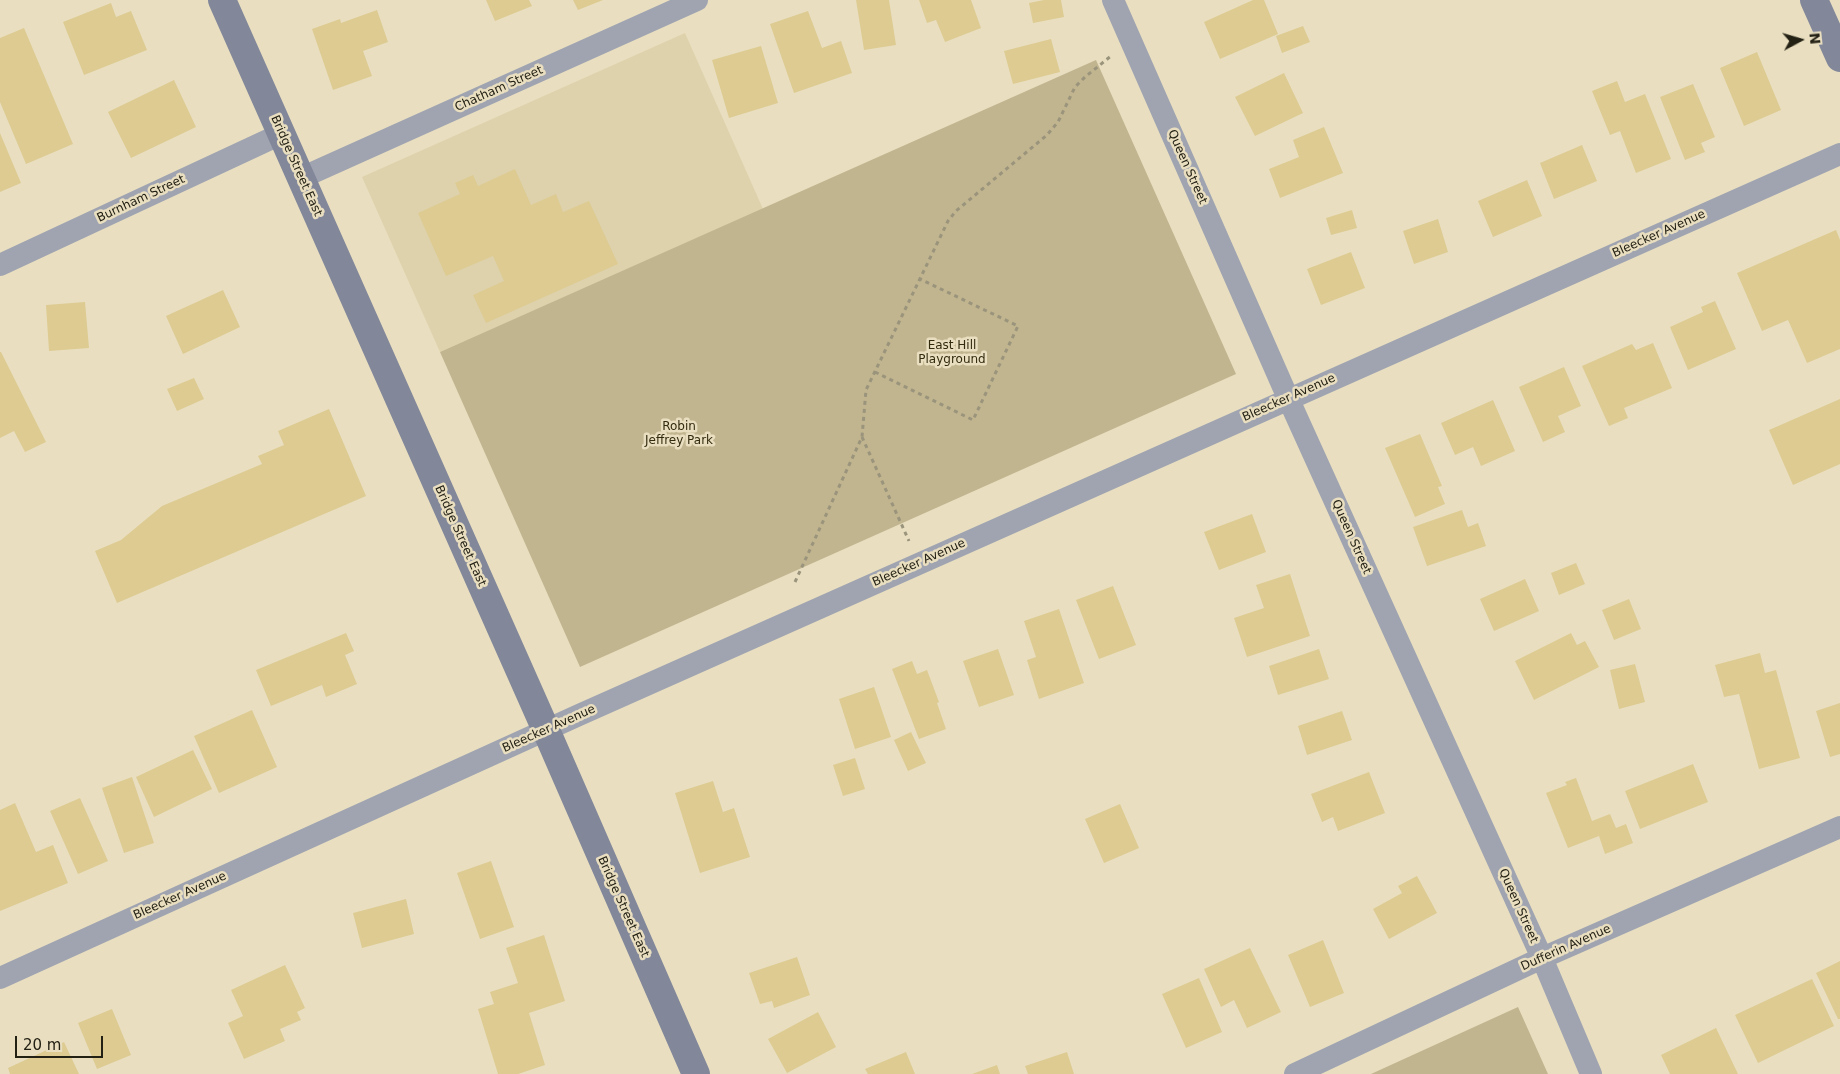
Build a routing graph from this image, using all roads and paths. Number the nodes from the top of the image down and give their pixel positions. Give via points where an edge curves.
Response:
1 (222, 0) edge
2 (697, 0) edge
3 (1113, 0) edge
4 (1814, 0) edge
5 (1130, 40) junction
6 (1840, 58) edge
7 (281, 134) junction
8 (1840, 154) edge
9 (301, 178) junction
10 (0, 265) edge
11 (920, 279) junction
12 (875, 372) junction
13 (1288, 398) junction
14 (862, 437) junction
15 (920, 563) junction
16 (795, 582) dead end
17 (546, 730) junction
18 (1840, 827) edge
19 (1542, 958) junction
20 (0, 978) edge
21 (696, 1074) edge
22 (1294, 1074) edge
23 (1591, 1074) edge

1 - 7 street, Bridge Street East
2 - 9 street, Chatham Street
3 - 5 street, Queen Street
4 - 6 street
5 - 11 path via 1075,87 1058,122 1047,136 956,211
5 - 13 street, Queen Street
7 - 9 street, Bridge Street East
7 - 10 street, Burnham Street
8 - 13 street, Bleecker Avenue
9 - 17 street, Bridge Street East
11 - 12 path
11 - 12 path via 1018,326 978,411 973,420
12 - 14 path via 866,390
13 - 15 street, Bleecker Avenue
13 - 19 street, Queen Street
14 - 15 path
14 - 16 path
15 - 17 street, Bleecker Avenue
17 - 20 street, Bleecker Avenue
17 - 21 street, Bridge Street East
18 - 19 street, Dufferin Avenue
19 - 22 street, Dufferin Avenue
19 - 23 street, Queen Street

